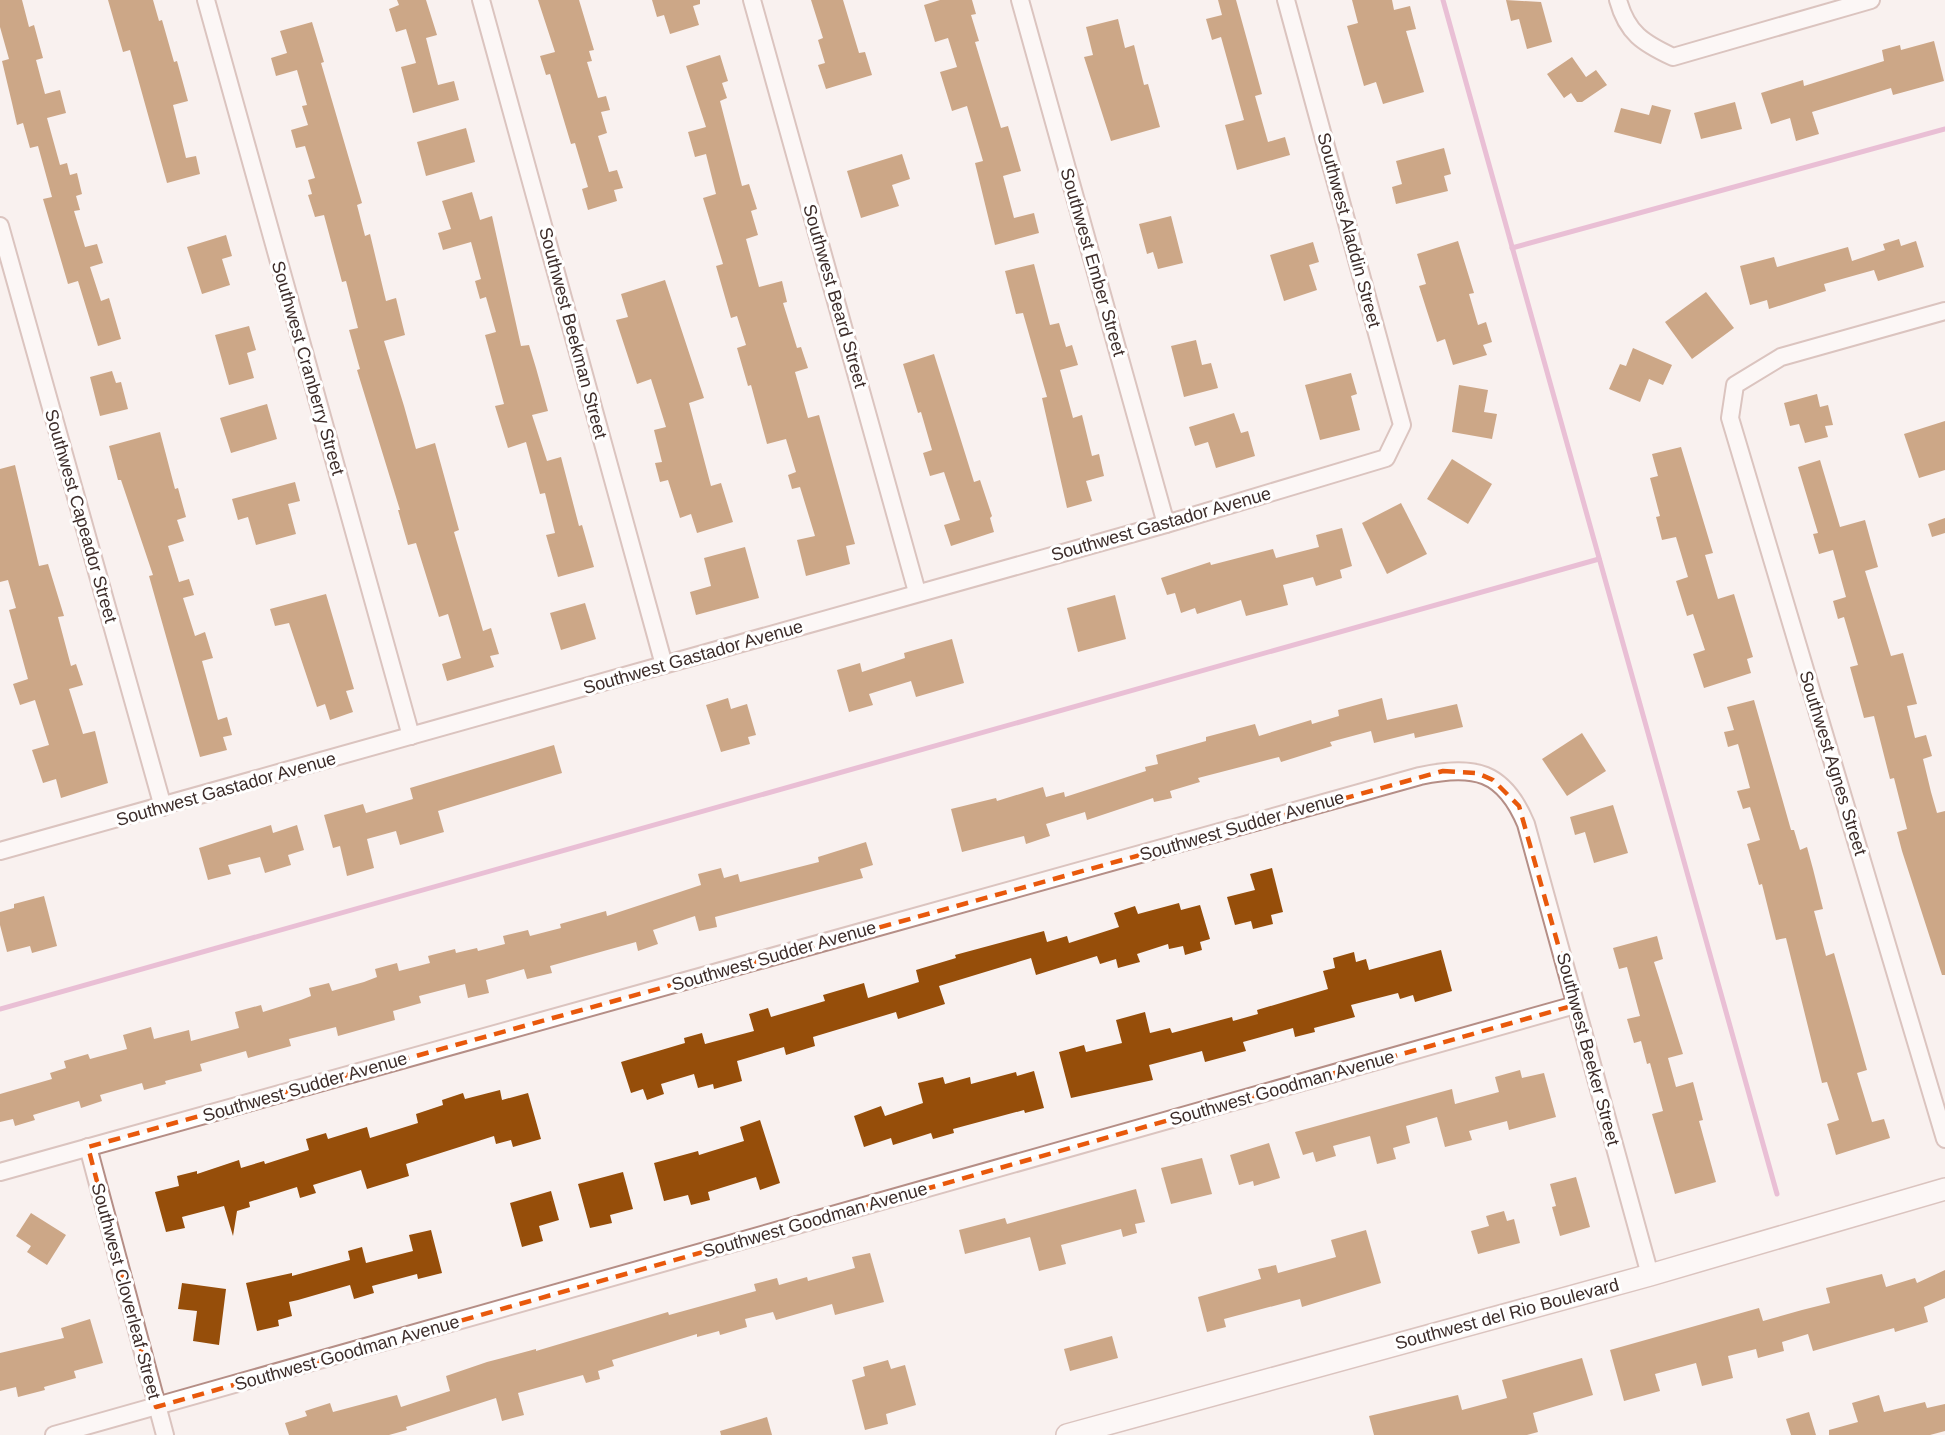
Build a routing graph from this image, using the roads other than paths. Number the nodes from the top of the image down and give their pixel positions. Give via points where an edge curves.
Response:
1 (206, 0) edge
2 (481, 0) edge
3 (752, 0) edge
4 (1020, 0) edge
5 (1286, 0) edge
6 (1618, 0) edge
7 (1871, 0) edge
8 (0, 226) edge
9 (1945, 311) edge
10 (1386, 458) joint
11 (1166, 524) junction
12 (917, 592) junction
13 (664, 665) junction
14 (411, 736) junction
15 (163, 807) junction
16 (1527, 824) joint
17 (0, 851) edge
18 (1575, 1005) junction
19 (1945, 1139) edge
20 (88, 1147) junction
21 (0, 1173) edge
22 (1945, 1189) edge
23 (1650, 1275) junction
24 (156, 1407) junction
25 (54, 1435) edge
26 (165, 1435) edge
27 (1067, 1435) edge

1 - 14 street, Southwest Cranberry Street
2 - 13 street, Southwest Beekman Street
3 - 12 street, Southwest Beard Street
4 - 11 street, Southwest Ember Street
5 - 10 street, Southwest Aladdin Street via 1402,424
6 - 7 street via 1623,20 1645,44 1673,57
8 - 15 street, Southwest Capeador Street
9 - 19 street, Southwest Agnes Street via 1781,357 1735,385 1730,418
10 - 11 street, Southwest Gastador Avenue
11 - 12 street, Southwest Gastador Avenue
12 - 13 street, Southwest Gastador Avenue
13 - 14 street, Southwest Gastador Avenue
14 - 15 street, Southwest Gastador Avenue
15 - 17 street, Southwest Gastador Avenue
16 - 18 street, Southwest Beeker Street
16 - 20 street, Southwest Sudder Avenue via 1509,791 1493,780 1477,773 1443,771
18 - 23 street, Southwest Beeker Street
18 - 24 street, Southwest Goodman Avenue
20 - 21 street, Southwest Sudder Avenue
20 - 24 street, Southwest Cloverleaf Street
22 - 23 street, Southwest del Rio Boulevard
23 - 27 street, Southwest del Rio Boulevard
24 - 25 street, Southwest Goodman Avenue
24 - 26 street, Southwest Cloverleaf Street

